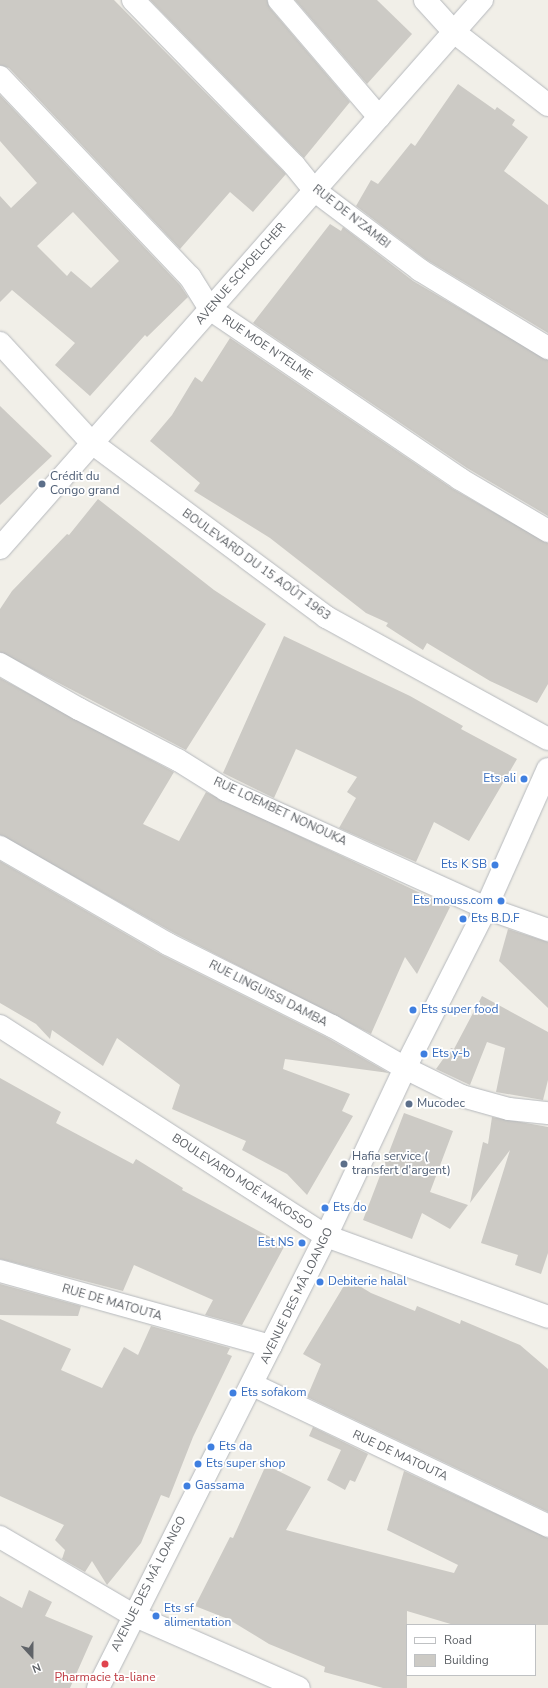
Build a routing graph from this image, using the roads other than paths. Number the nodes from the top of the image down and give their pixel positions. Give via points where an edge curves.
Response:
1 (133, 0) edge
2 (279, 0) edge
3 (426, 0) edge
4 (482, 0) edge
5 (454, 32) junction
6 (0, 77) edge
7 (548, 105) edge
8 (379, 116) junction
9 (314, 190) junction
10 (210, 309) junction
11 (0, 343) edge
12 (548, 348) edge
13 (92, 443) junction
14 (548, 531) edge
15 (0, 548) edge
16 (0, 664) edge
17 (548, 739) edge
18 (548, 769) edge
19 (0, 846) edge
20 (486, 908) junction
21 (548, 930) edge
22 (0, 1026) edge
23 (405, 1068) junction
24 (548, 1113) edge
25 (326, 1236) junction
26 (0, 1271) edge
27 (548, 1317) edge
28 (272, 1346) junction
29 (253, 1385) junction
30 (548, 1526) edge
31 (0, 1537) edge
32 (133, 1615) junction
33 (98, 1688) edge
34 (299, 1688) edge

1 - 9 street, RUE DE N'ZAMBI via 294,165
2 - 8 street
3 - 5 street
4 - 5 street, AVENUE SCHOELCHER
5 - 7 street
5 - 8 street, AVENUE SCHOELCHER
6 - 10 street, RUE MOE N'TELME via 190,277
8 - 9 street, AVENUE SCHOELCHER
9 - 10 street, AVENUE SCHOELCHER
9 - 12 street, RUE DE N'ZAMBI via 420,270
10 - 13 street, AVENUE SCHOELCHER
10 - 14 street, RUE MOE N'TELME via 460,479
11 - 13 street, BOULEVARD DU 15 AOÛT 1963
13 - 15 street, AVENUE SCHOELCHER
13 - 17 street, BOULEVARD DU 15 AOÛT 1963 via 326,617
16 - 20 street, RUE LOEMBET NONOUKA via 79,710 178,760 226,790
18 - 20 street, AVENUE DES MÂ LOANGO
19 - 23 street, RUE LINGUISSI DAMBA via 168,944 332,1026
20 - 21 street, RUE LOEMBET NONOUKA
20 - 23 street, AVENUE DES MÂ LOANGO
22 - 25 street, BOULEVARD MOÉ MAKOSSO
23 - 24 street, RUE LINGUISSI DAMBA via 462,1096 509,1109
23 - 25 street, AVENUE DES MÂ LOANGO
25 - 27 street, BOULEVARD MOÉ MAKOSSO
25 - 28 street, AVENUE DES MÂ LOANGO
26 - 28 street, RUE DE MATOUTA
28 - 29 street, AVENUE DES MÂ LOANGO
29 - 30 street, RUE DE MATOUTA
29 - 32 street, AVENUE DES MÂ LOANGO
31 - 32 street
32 - 33 street, AVENUE DES MÂ LOANGO
32 - 34 street

